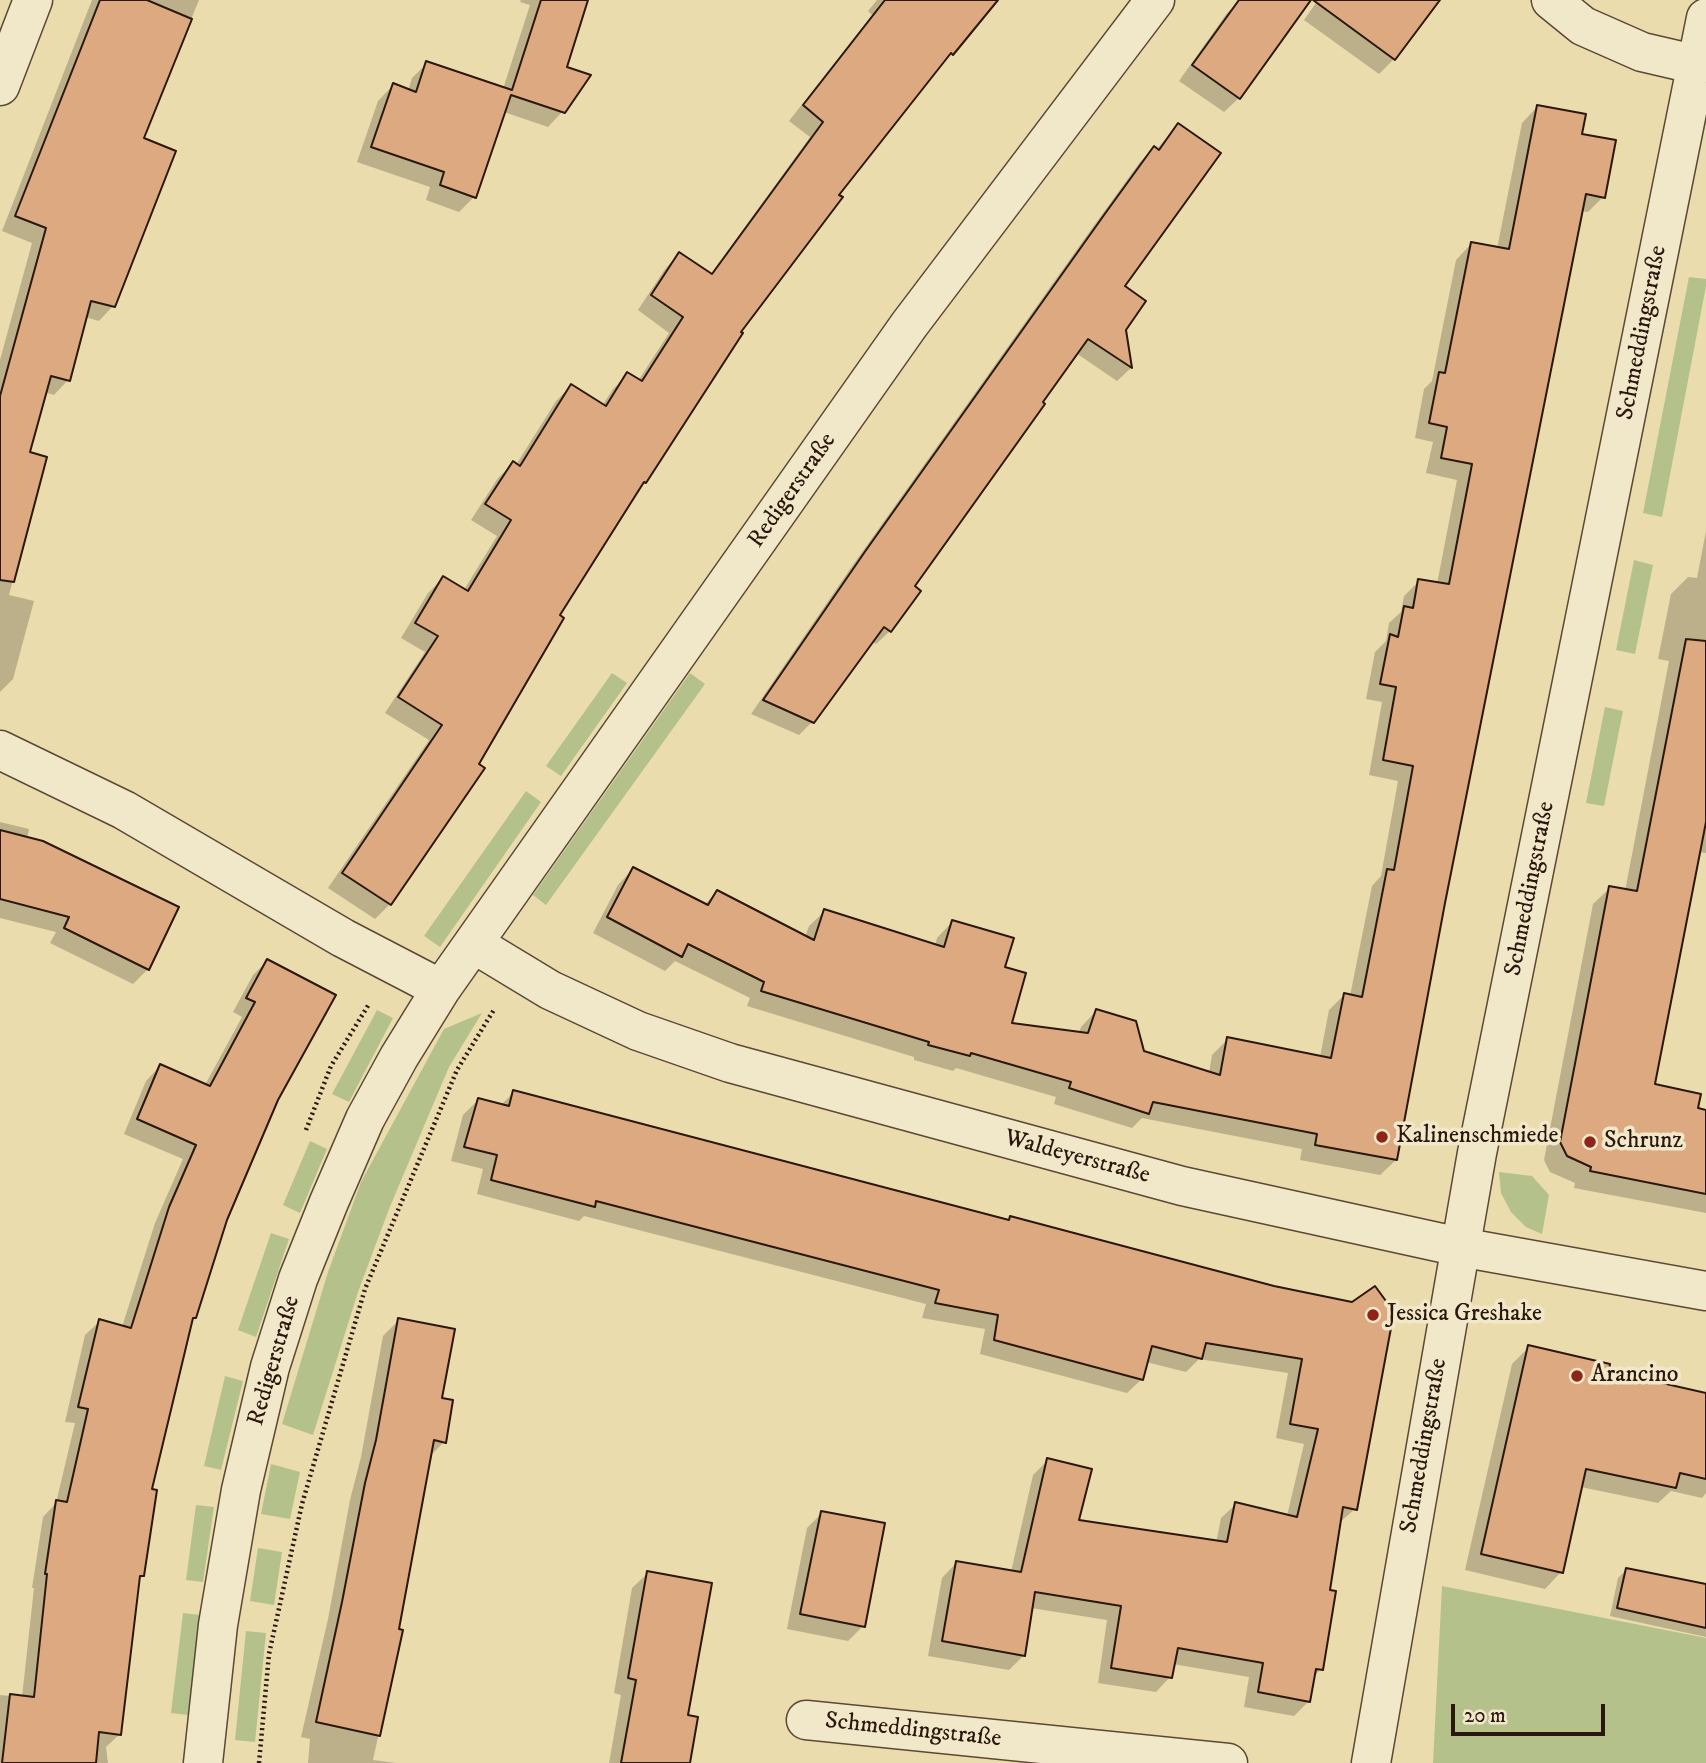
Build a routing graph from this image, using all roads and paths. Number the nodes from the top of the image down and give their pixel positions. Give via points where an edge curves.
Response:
1 (33, 0) edge
2 (1155, 0) edge
3 (1551, 0) edge
4 (1706, 18) edge
5 (1698, 65) junction
6 (0, 86) edge
7 (0, 750) edge
8 (474, 944) junction
9 (518, 971) junction
10 (441, 989) junction
11 (1460, 1247) junction
12 (1706, 1291) edge
13 (806, 1720) dead end
14 (203, 1763) edge
15 (259, 1763) edge
16 (1228, 1763) edge
17 (1371, 1763) edge

1 - 6 street
2 - 8 street, Redigerstraße via 909,325
3 - 5 street via 1583,26 1642,52
4 - 5 street, Schmeddingstraße
5 - 11 street, Schmeddingstraße
7 - 10 street via 124,810 343,938
8 - 9 street, Waldeyerstraße
8 - 10 street, Redigerstraße
9 - 11 street, Waldeyerstraße via 638,1031 730,1063 1182,1186
9 - 15 path via 457,1070 365,1289 302,1504 269,1654
10 - 14 street, Redigerstraße via 365,1119 298,1279 274,1354 241,1490 218,1625
11 - 12 street, Waldeyerstraße
11 - 17 street, Schmeddingstraße
13 - 16 street, Schmeddingstraße

